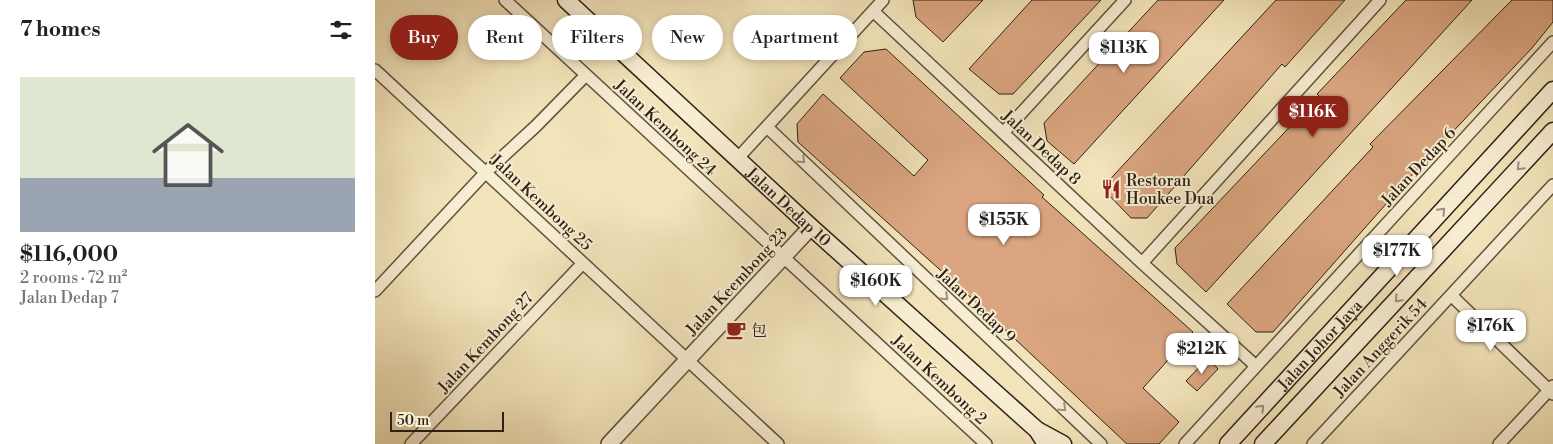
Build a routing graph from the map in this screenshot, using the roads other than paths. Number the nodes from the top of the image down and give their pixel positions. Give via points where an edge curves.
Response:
1 (505, 0) edge
2 (566, 0) edge
3 (883, 0) edge
4 (1125, 0) edge
5 (1380, 0) edge
6 (873, 11) junction
7 (1553, 42) edge
8 (586, 75) junction
9 (377, 76) edge
10 (1553, 90) edge
11 (767, 126) junction
12 (1553, 131) edge
13 (1003, 133) junction
14 (738, 158) junction
15 (486, 172) junction
16 (1553, 185) edge
17 (811, 227) junction
18 (783, 257) junction
19 (583, 262) junction
20 (1141, 263) junction
21 (375, 291) edge
22 (1451, 296) junction
23 (687, 360) junction
24 (1256, 366) junction
25 (1552, 390) edge
26 (1037, 430) junction
27 (411, 444) edge
28 (609, 444) edge
29 (778, 444) edge
30 (987, 444) edge
31 (1046, 444) edge
32 (1063, 444) edge
33 (1101, 444) edge
34 (1185, 444) edge
35 (1228, 444) edge
36 (1263, 444) edge
37 (1313, 444) edge
38 (1499, 444) edge

1 - 8 street, Jalan Kembong 24
2 - 14 main road, Jalan Dedap 10
3 - 6 street
4 - 13 street
5 - 20 street
6 - 11 street
6 - 13 street, Jalan Dedap 8
7 - 24 street, Jalan Dedap 6
8 - 15 street
8 - 18 street, Jalan Kembong 24
9 - 15 street, Jalan Kembong 25
35 -> 10 main road, Jalan Johor Jaya
11 - 14 street
11 -> 33 street, Jalan Dedap 9
12 -> 36 main road, Jalan Johor Jaya
13 - 20 street, Jalan Dedap 8
14 - 17 main road, Jalan Dedap 10
15 - 19 street, Jalan Kembong 25
15 - 21 street
16 - 22 street, Jalan Anggerik 54
17 - 18 street, Jalan Keembong 23
17 - 26 main road, Jalan Dedap 10
18 - 23 street, Jalan Keembong 23
18 - 30 street, Jalan Kembong 2
19 - 23 street, Jalan Kembong 25
19 - 27 street, Jalan Kembong 27
20 - 24 street, Jalan Dedap 8
22 - 25 street
22 - 37 street, Jalan Anggerik 54
23 - 28 street, Jalan Keembong 23
23 - 29 street, Jalan Kembong 25
24 - 34 street, Jalan Dedap 6
25 - 38 street
26 - 31 main road, Jalan Dedap 10
26 - 32 main road, Jalan Dedap 10

